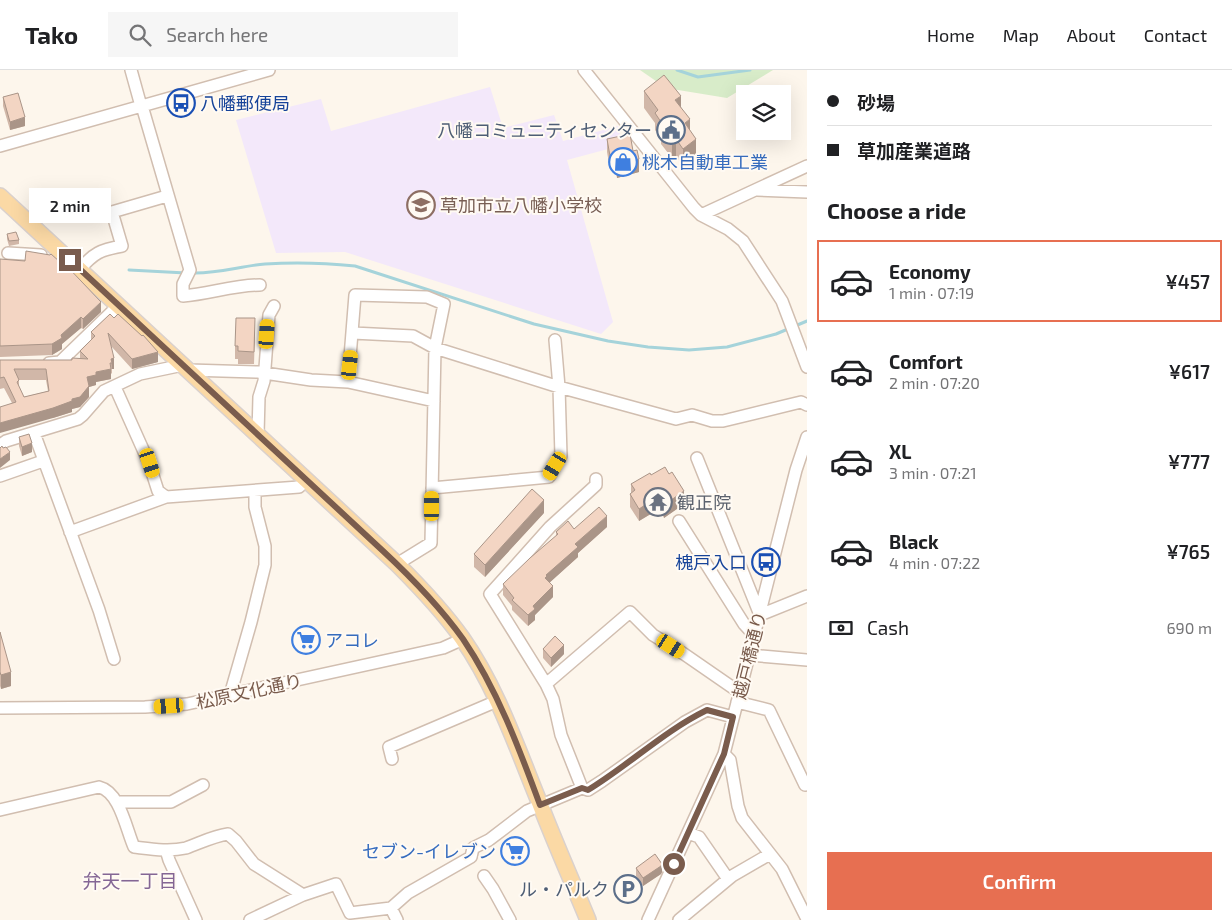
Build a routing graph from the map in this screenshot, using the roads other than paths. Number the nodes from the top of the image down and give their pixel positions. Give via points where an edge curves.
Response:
1 (131, 70) edge
2 (269, 70) edge
3 (584, 70) edge
4 (141, 106) junction
5 (0, 146) edge
6 (807, 166) edge
7 (756, 190) junction
8 (807, 192) edge
9 (0, 196) edge
10 (167, 196) junction
11 (701, 215) junction
12 (60, 250) junction
13 (8, 252) dead end
14 (80, 269) junction
15 (260, 285) dead end
16 (119, 305) junction
17 (274, 306) dead end
18 (353, 333) junction
19 (555, 340) dead end
20 (435, 348) junction
21 (40, 363) edge
22 (186, 367) junction
23 (807, 367) edge
24 (264, 373) junction
25 (348, 382) junction
26 (559, 386) junction
27 (115, 387) junction
28 (434, 401) junction
29 (807, 405) edge
30 (34, 433) junction
31 (258, 434) junction
32 (807, 437) edge
33 (0, 445) edge
34 (697, 458) dead end
35 (43, 461) junction
36 (0, 476) edge
37 (596, 479) dead end
38 (306, 480) junction
39 (432, 488) junction
40 (255, 491) junction
41 (166, 497) junction
42 (679, 521) dead end
43 (70, 532) junction
44 (397, 564) junction
45 (807, 596) edge
46 (760, 615) junction
47 (754, 635) junction
48 (462, 639) junction
49 (749, 656) junction
50 (114, 659) dead end
51 (807, 660) edge
52 (546, 684) junction
53 (230, 695) junction
54 (738, 697) junction
55 (497, 702) junction
56 (0, 708) edge
57 (733, 717) junction
58 (724, 754) junction
59 (392, 760) dead end
60 (807, 784) edge
61 (203, 785) dead end
62 (582, 788) junction
63 (117, 802) junction
64 (540, 805) junction
65 (0, 810) edge
66 (688, 833) junction
67 (166, 850) junction
68 (770, 854) junction
69 (484, 876) dead end
70 (728, 879) junction
71 (303, 895) junction
72 (391, 908) junction
73 (347, 916) edge
74 (807, 919) edge
75 (196, 920) edge
76 (250, 920) edge
77 (397, 920) edge
78 (510, 920) edge
79 (588, 920) edge
80 (648, 920) edge
81 (679, 920) edge

1 - 4 street
2 - 4 street
3 - 11 street
4 - 5 street
4 - 10 street
6 - 7 street
7 - 8 street
7 - 11 street
9 - 12 main road
10 - 14 street via 112,212 122,246 92,255
10 - 15 street via 190,270 183,284 183,296
11 - 23 street via 743,241 782,301
12 - 13 street via 50,256
12 - 14 main road
14 - 16 main road
16 - 21 street via 60,362
16 - 22 main road
17 - 24 street via 269,315
18 - 20 street via 413,336
18 - 20 street via 355,295 427,297 444,304
18 - 25 street
19 - 26 street
20 - 26 street
20 - 28 street
22 - 24 street
22 - 27 street via 140,374
22 - 31 main road
24 - 25 street
24 - 31 street via 259,396
25 - 28 street
26 - 29 street via 676,419 692,415 723,421 801,402
26 - 39 street via 561,456 549,477
27 - 30 street via 104,391 78,419
27 - 41 street via 150,463 158,490
28 - 39 street
30 - 33 street
30 - 35 street
31 - 38 main road
32 - 46 street, 越戸橋通り
34 - 46 street
35 - 36 street
35 - 43 street
37 - 52 street via 596,485 550,527 490,594
38 - 40 street via 298,487
38 - 44 main road
39 - 44 street via 432,543
40 - 41 street
40 - 53 street via 255,507 265,546 264,565
41 - 43 street
42 - 47 street
43 - 50 street via 100,610
44 - 48 main road
45 - 46 street
46 - 47 street, 越戸橋通り
47 - 49 street, 越戸橋通り
48 - 53 street, 松原文化通り via 443,648
48 - 55 main road
49 - 51 street
49 - 54 street, 越戸橋通り
52 - 54 street via 630,612 653,635 684,654
52 - 62 street via 561,735
53 - 56 street, 松原文化通り via 187,704 145,707
54 - 57 street, 越戸橋通り
54 - 60 street via 769,710
55 - 59 street via 389,747
55 - 64 main road
57 - 58 street, 越戸橋通り
57 - 62 street via 707,710 701,712 588,790
58 - 66 street, 越戸橋通り
58 - 68 street via 730,760 742,818
61 - 63 street via 171,802
62 - 64 street
63 - 65 street via 106,788 99,787
63 - 67 street via 134,848
64 - 72 street via 473,848 471,856 408,893
64 - 79 main road
66 - 70 street via 699,837
66 - 80 street, 越戸橋通り
67 - 71 street via 186,848 228,834 254,864
67 - 75 street
68 - 70 street
68 - 74 street via 782,869
69 - 78 street
70 - 81 street
71 - 73 street via 336,884
71 - 76 street
72 - 73 street
72 - 77 street

